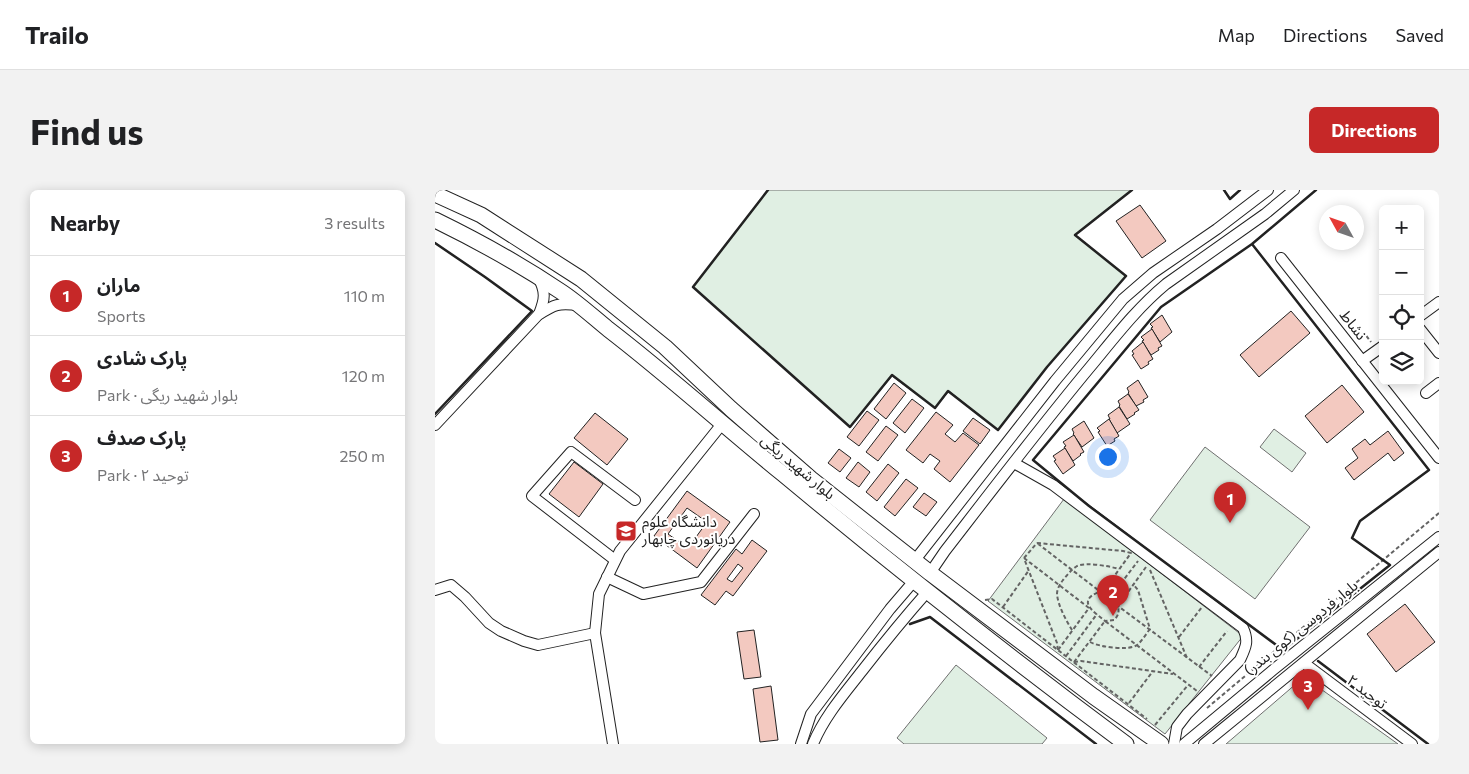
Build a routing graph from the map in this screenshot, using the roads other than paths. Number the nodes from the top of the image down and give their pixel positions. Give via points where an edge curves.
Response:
1 (1268, 190) edge
2 (1294, 190) edge
3 (435, 194) edge
4 (435, 220) edge
5 (1281, 258) dead end
6 (538, 277) junction
7 (1123, 299) junction
8 (1439, 302) edge
9 (578, 305) junction
10 (1137, 312) junction
11 (1424, 313) edge
12 (538, 315) junction
13 (1424, 334) edge
14 (1379, 349) edge
15 (1439, 353) edge
16 (1362, 361) junction
17 (1439, 383) edge
18 (1426, 393) dead end
19 (721, 424) junction
20 (435, 425) edge
21 (1439, 458) edge
22 (1014, 463) junction
23 (635, 500) dead end
24 (755, 514) dead end
25 (1439, 537) edge
26 (931, 540) junction
27 (945, 551) junction
28 (1439, 552) edge
29 (615, 560) junction
30 (915, 560) junction
31 (930, 573) junction
32 (607, 577) junction
33 (914, 580) junction
34 (435, 590) edge
35 (928, 591) junction
36 (595, 633) junction
37 (1304, 663) junction
38 (1273, 670) junction
39 (1281, 682) junction
40 (1185, 743) edge
41 (613, 744) edge
42 (801, 744) edge
43 (813, 744) edge
44 (1126, 744) edge
45 (1161, 744) edge
46 (1174, 744) edge
47 (1204, 744) edge
48 (1412, 744) edge

1 - 7 street via 1153,273
2 - 10 street via 1166,284
3 - 30 highway, بلوار شهید ریگی via 481,215 581,279 665,347 811,479
4 - 6 highway, بلوار شهید ریگی
5 - 16 street, نشاط
6 - 9 highway, بلوار شهید ریگی
6 - 12 street via 544,292
7 - 10 street
7 - 26 street
8 - 11 street
9 - 12 street via 559,303
9 - 19 highway, بلوار شهید ریگی via 647,359
10 - 22 street
12 - 20 street
13 - 15 street
14 - 16 street
16 - 21 street, نشاط
17 - 18 street
19 - 29 street
19 - 33 highway, بلوار شهید ریگی
22 - 27 street
22 - 46 street via 1053,485 1243,628 1247,637 1240,660 1187,714 1177,728
23 - 29 street via 571,452 532,496
24 - 32 street via 701,582 643,594
25 - 38 street, بلوار فردوسی (کوی بندر)
26 - 27 street
26 - 30 street
27 - 31 street
28 - 37 street, بلوار فردوسی (کوی بندر)
29 - 32 street
30 - 31 highway, بلوار شهید ریگی
31 - 45 highway, بلوار شهید ریگی
32 - 36 street via 599,594
33 - 35 highway, بلوار شهید ریگی
33 - 42 street via 811,714
34 - 36 street via 451,585 489,623 538,645
35 - 43 street via 839,701 819,728
35 - 44 highway, بلوار شهید ریگی
36 - 41 street
37 - 39 street, بلوار فردوسی (کوی بندر)
37 - 48 street, توحید ۲
38 - 39 street
38 - 40 street, بلوار فردوسی (کوی بندر)
39 - 47 street, بلوار فردوسی (کوی بندر)

